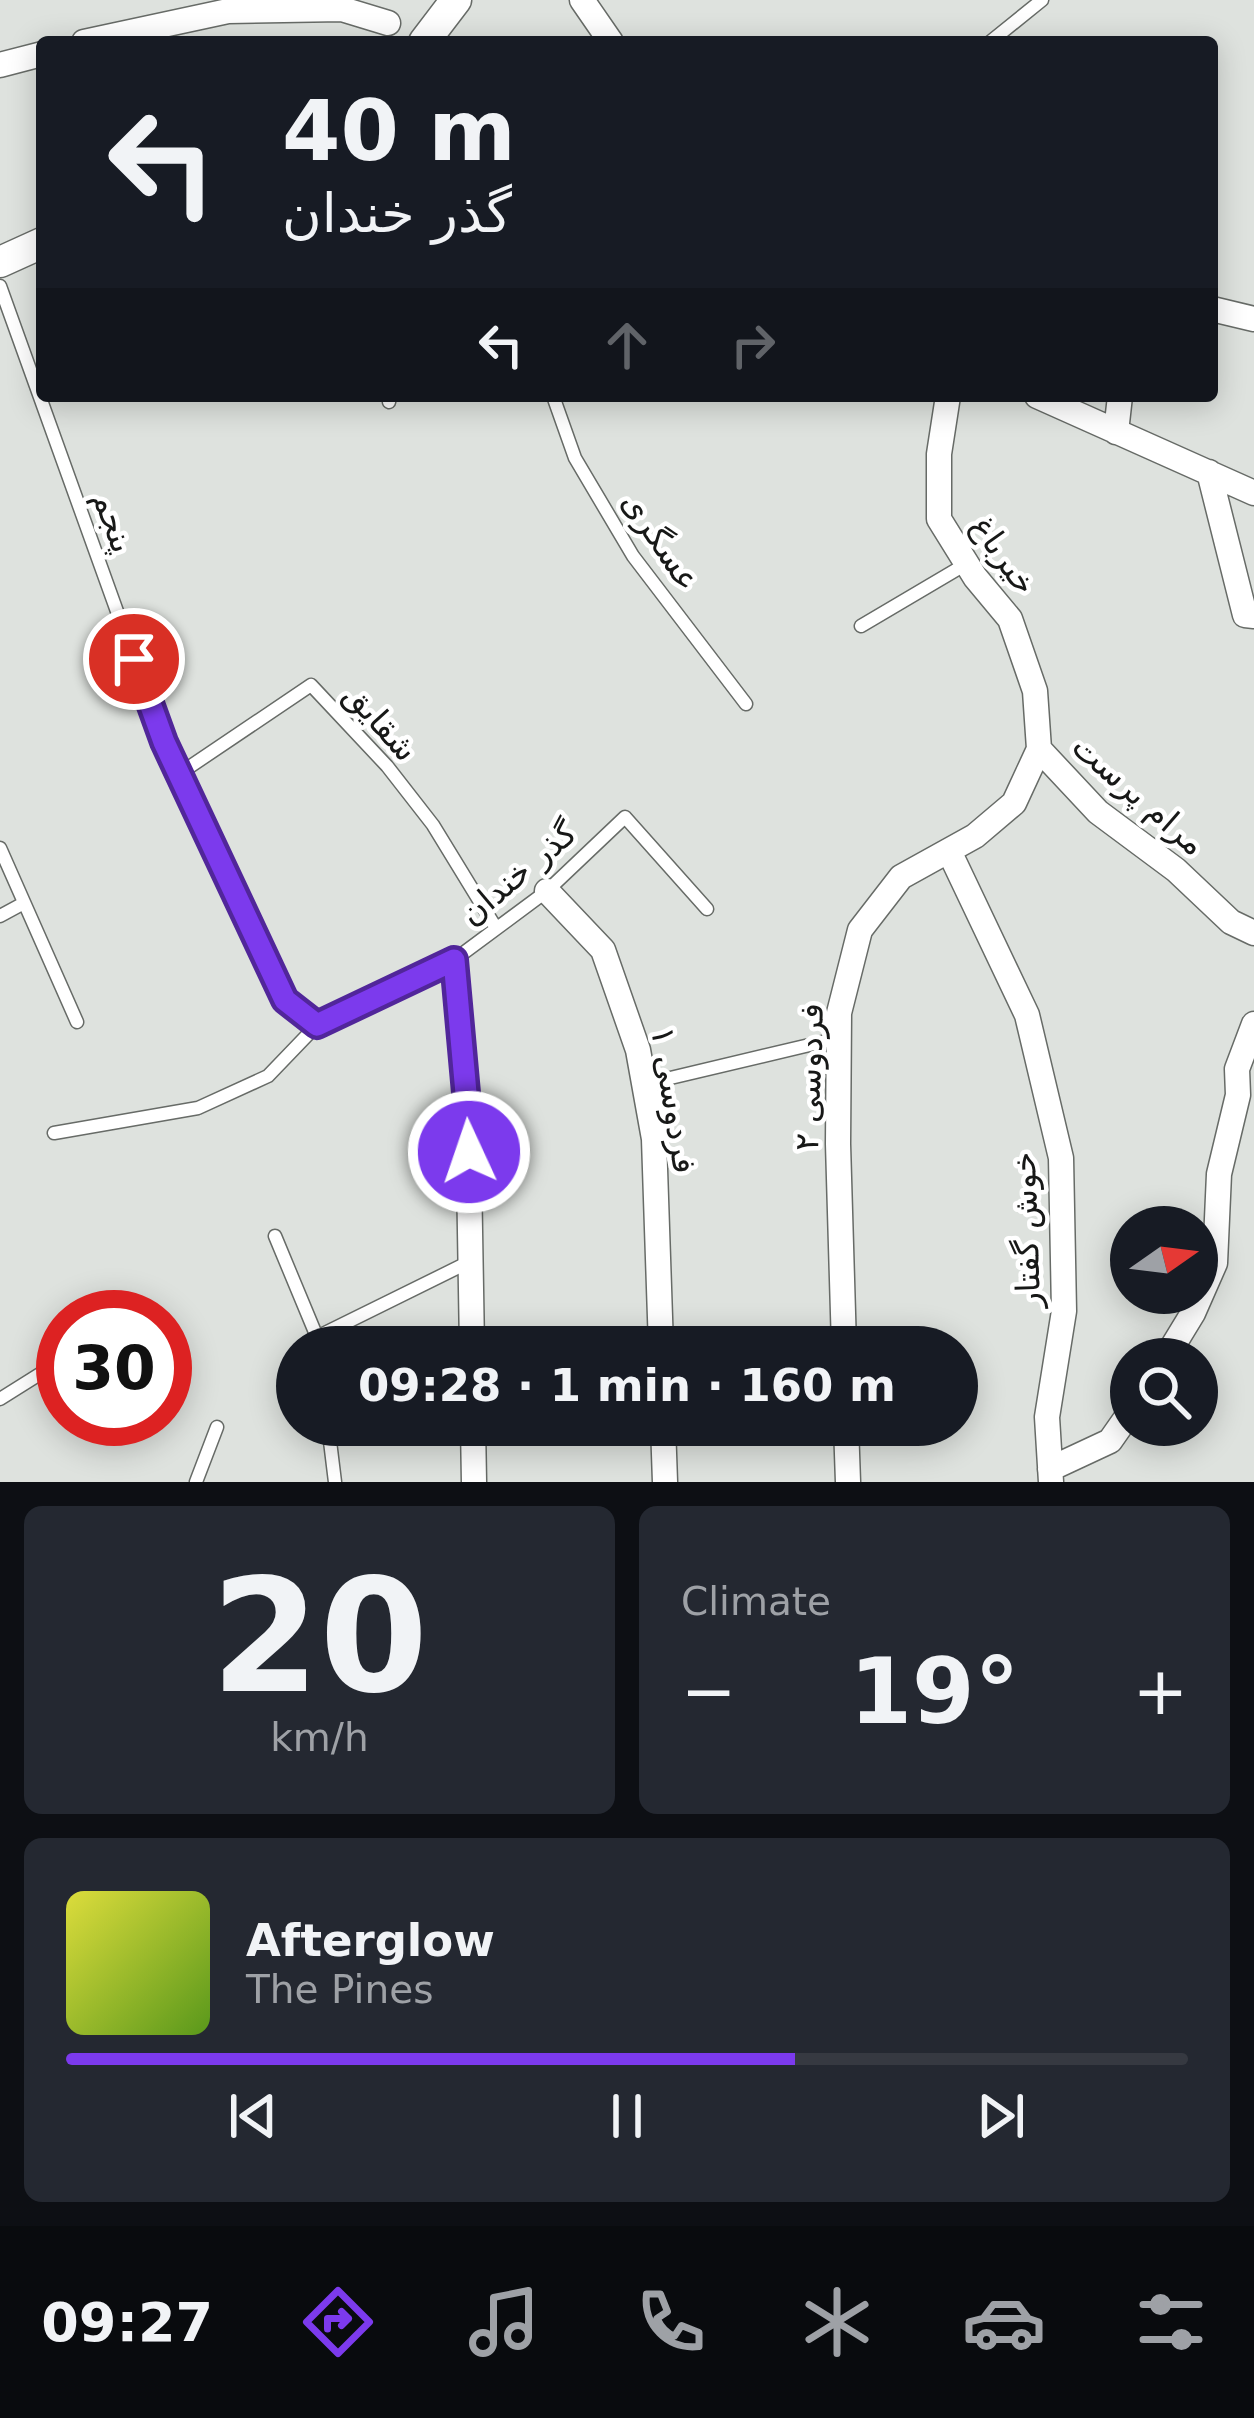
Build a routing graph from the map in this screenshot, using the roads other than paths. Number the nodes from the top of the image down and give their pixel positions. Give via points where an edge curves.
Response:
1 (456, 0) edge
2 (582, 0) edge
3 (1042, 0) edge
4 (198, 9) edge
5 (388, 23) dead end
6 (105, 36) edge
7 (429, 36) edge
8 (607, 36) edge
9 (997, 36) edge
10 (36, 56) edge
11 (0, 65) edge
12 (36, 246) edge
13 (0, 262) edge
14 (0, 286) edge
15 (1218, 310) edge
16 (1254, 319) edge
17 (36, 386) edge
18 (42, 402) edge
19 (555, 402) edge
20 (947, 402) edge
21 (1050, 402) edge
22 (1119, 402) edge
23 (1116, 432) junction
24 (1209, 472) junction
25 (1254, 494) edge
26 (967, 564) junction
27 (1254, 616) edge
28 (861, 626) dead end
29 (746, 704) dead end
30 (1039, 749) junction
31 (179, 774) junction
32 (0, 848) edge
33 (949, 850) junction
34 (547, 891) junction
35 (24, 903) junction
36 (707, 908) dead end
37 (0, 916) edge
38 (496, 928) junction
39 (1254, 933) edge
40 (454, 960) junction
41 (76, 1022) dead end
42 (1254, 1024) edge
43 (317, 1025) junction
44 (839, 1039) junction
45 (1245, 1072) edge
46 (644, 1084) junction
47 (54, 1133) dead end
48 (275, 1236) dead end
49 (471, 1262) junction
50 (312, 1326) edge
51 (349, 1326) edge
52 (472, 1326) edge
53 (660, 1326) edge
54 (843, 1326) edge
55 (1178, 1338) edge
56 (36, 1376) edge
57 (0, 1399) edge
58 (218, 1427) dead end
59 (1110, 1442) edge
60 (330, 1446) edge
61 (473, 1446) edge
62 (664, 1446) edge
63 (847, 1446) edge
64 (1051, 1476) edge
65 (196, 1482) edge
66 (334, 1482) edge
67 (474, 1482) edge
68 (665, 1482) edge
69 (848, 1482) edge

1 - 7 street
2 - 8 street
3 - 9 lane
4 - 5 street via 342,9
4 - 6 street
10 - 11 street
12 - 13 street
14 - 17 lane, پنجم
15 - 16 street
18 - 31 lane, پنجم
19 - 29 lane, عسگری via 575,458 633,556
20 - 26 street, خیرباغ via 939,519
21 - 23 street
22 - 23 street
23 - 24 street
24 - 25 street
24 - 27 street via 1245,615
26 - 28 lane
26 - 30 street, خیرباغ via 1010,619 1035,692
30 - 33 street, فردوسی ۲ via 1014,803
30 - 39 street, مرام پرست via 1098,812
31 - 38 lane, شقایق via 310,685 433,825
31 - 43 lane, پنجم via 285,1000
32 - 35 lane
33 - 44 street, فردوسی ۲ via 901,878 860,930
33 - 64 street, خوش گفتار via 1027,1016 1061,1158 1064,1311 1047,1418
34 - 36 lane, گذر خندان via 625,817
34 - 38 lane, گذر خندان
34 - 46 street, فردوسی ۱ via 603,950
35 - 37 lane
35 - 41 lane
38 - 40 lane, گذر خندان
40 - 43 lane, گذر خندان
40 - 49 street
42 - 45 street
43 - 47 lane, گذر خندان via 268,1076 198,1108
44 - 46 lane
44 - 54 street, فردوسی ۲
45 - 55 street via 1219,1174 1215,1263
46 - 53 street, فردوسی ۱ via 654,1139
48 - 50 lane
49 - 51 lane
49 - 52 street
56 - 57 lane
58 - 65 lane
59 - 64 street
60 - 66 lane
61 - 67 street
62 - 68 street
63 - 69 street

